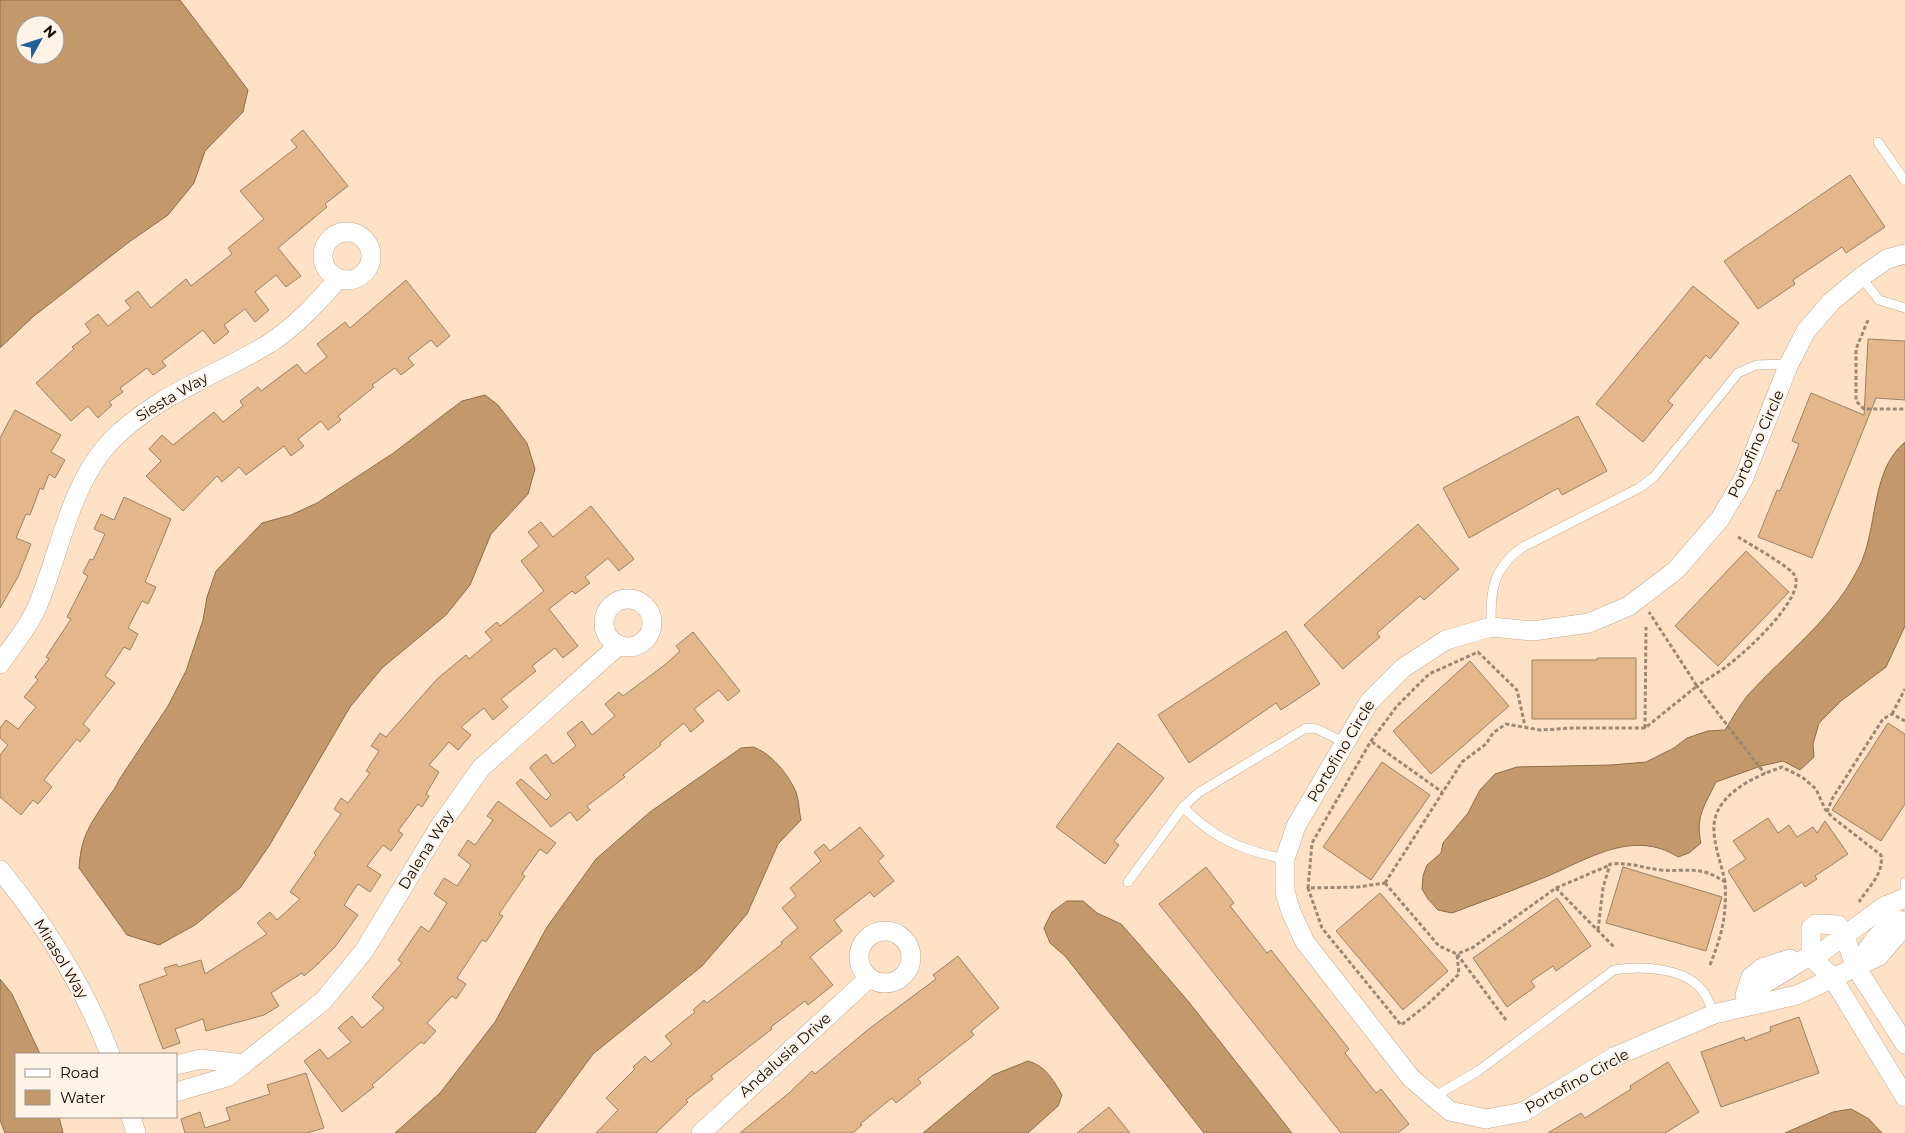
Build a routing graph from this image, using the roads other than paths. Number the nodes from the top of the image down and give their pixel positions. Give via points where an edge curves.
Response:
1 (1878, 142) dead end
2 (1905, 181) edge
3 (1905, 254) edge
4 (1861, 277) junction
5 (338, 279) dead end
6 (1905, 308) edge
7 (1789, 364) junction
8 (1491, 628) junction
9 (619, 645) dead end
10 (0, 664) edge
11 (1344, 742) junction
12 (1183, 807) junction
13 (1285, 859) junction
14 (0, 870) edge
15 (1128, 882) dead end
16 (1905, 882) edge
17 (1905, 894) edge
18 (1905, 898) edge
19 (1905, 918) edge
20 (1905, 926) edge
21 (1845, 936) junction
22 (1808, 958) junction
23 (1857, 965) junction
24 (1832, 977) junction
25 (869, 978) dead end
26 (1737, 1009) junction
27 (1714, 1014) junction
28 (1905, 1044) edge
29 (110, 1053) edge
30 (244, 1064) junction
31 (178, 1065) edge
32 (178, 1091) edge
33 (1905, 1097) edge
34 (1432, 1098) junction
35 (131, 1118) edge
36 (136, 1133) edge
37 (702, 1133) edge

1 - 2 lane
3 - 4 street, Portofino Circle via 1887,259
4 - 6 lane via 1879,300
4 - 7 street, Portofino Circle via 1831,302 1806,330
5 - 10 street, Siesta Way via 304,318 270,343 176,392 134,419 109,444 84,480 37,608
7 - 8 lane via 1756,365 1738,373 1654,477 1507,558 1491,594
7 - 8 street, Portofino Circle via 1743,480 1720,519 1676,570 1629,606 1589,622 1533,631
8 - 11 street, Portofino Circle via 1446,640 1404,668 1369,702
9 - 30 street, Dalena Way via 481,768 440,826 364,950 323,1002
11 - 12 lane via 1317,728 1306,728 1198,793
11 - 13 street, Portofino Circle via 1296,826
12 - 13 lane via 1234,846
12 - 15 lane
13 - 34 street, Portofino Circle via 1285,892 1290,912 1305,942 1364,1021 1411,1078
14 - 29 street, Mirasol Way via 56,946 93,1013
16 - 17 lane
18 - 21 street via 1885,906
19 - 23 street via 1893,922 1871,942
20 - 23 street, Portofino Circle via 1878,956
21 - 22 street
21 - 22 street via 1838,925 1816,924 1811,928
21 - 23 street
22 - 24 street
22 - 26 street via 1789,959 1762,968 1751,977
23 - 24 street, Portofino Circle
23 - 28 street
24 - 26 street, Portofino Circle via 1797,995
24 - 33 street
25 - 37 street, Andalusia Drive
26 - 27 street, Portofino Circle
27 - 34 street, Portofino Circle via 1614,1057 1522,1112 1486,1119 1450,1111
27 - 34 lane via 1702,990 1689,979 1658,969 1634,967 1614,970 1478,1071
30 - 31 street via 202,1059
30 - 32 street, Dalena Way via 227,1077
35 - 36 street

